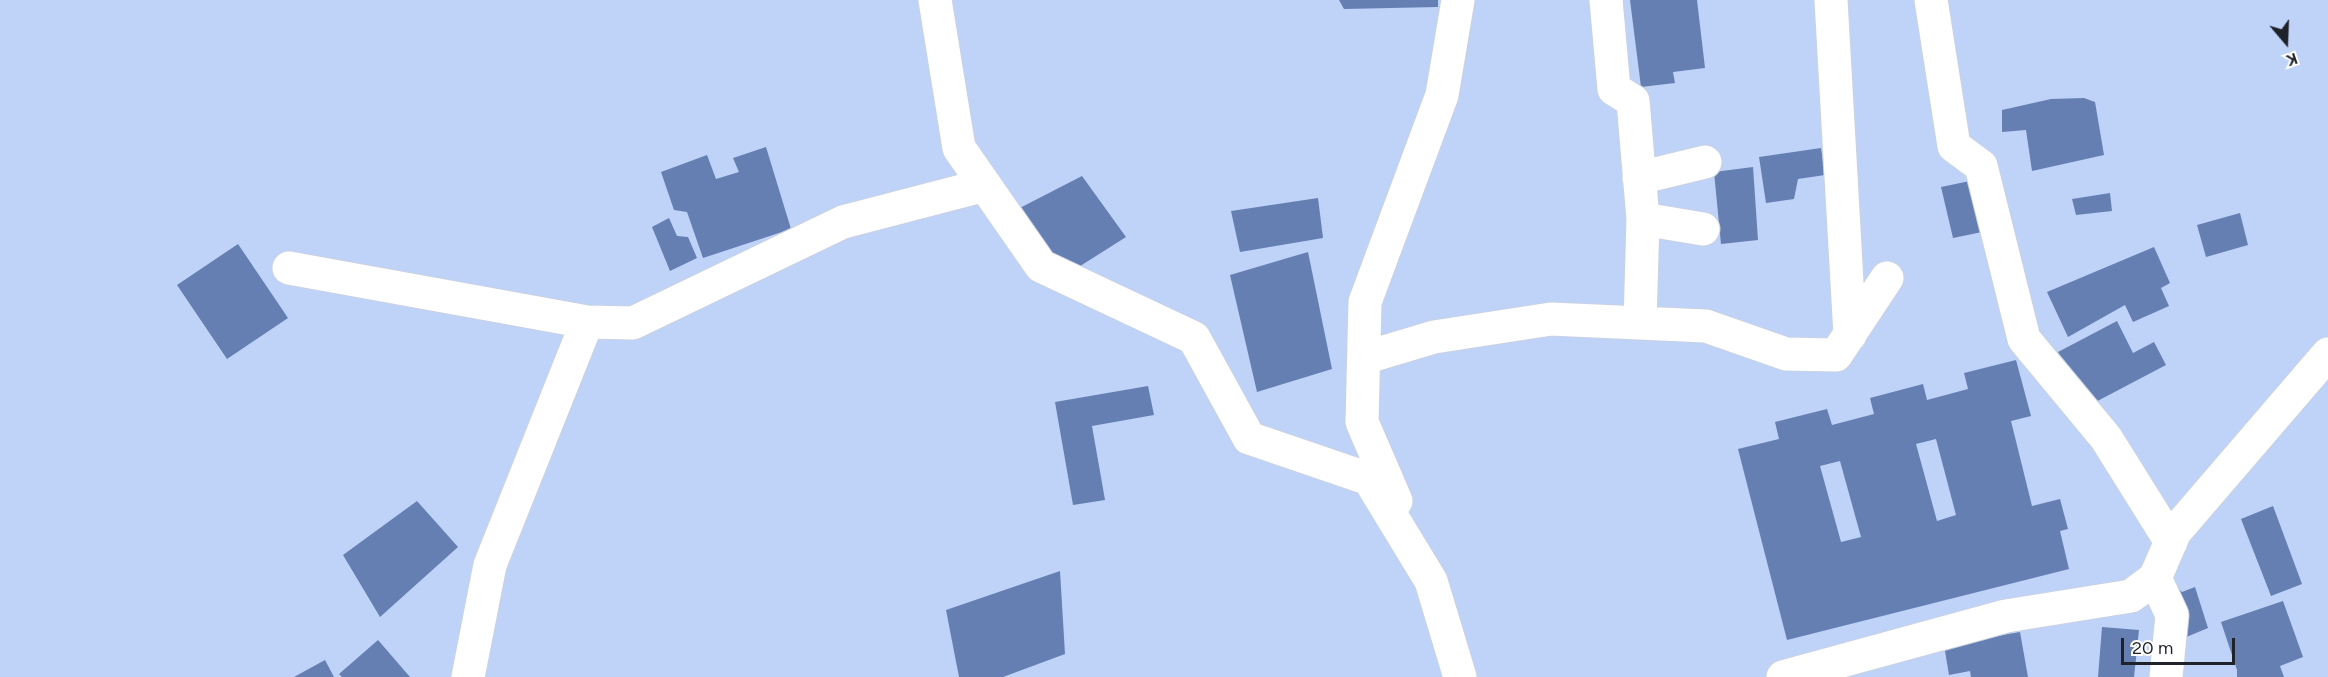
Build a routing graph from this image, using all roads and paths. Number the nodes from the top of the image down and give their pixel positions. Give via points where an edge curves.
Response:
1 (935, 0) edge
2 (1458, 0) edge
3 (1606, 0) edge
4 (1831, 0) edge
5 (1931, 0) edge
6 (1705, 162) dead end
7 (1640, 178) junction
8 (985, 185) junction
9 (1643, 219) junction
10 (1703, 229) dead end
11 (289, 268) dead end
12 (1887, 278) dead end
13 (587, 322) junction
14 (1640, 323) junction
15 (1850, 335) junction
16 (2328, 354) edge
17 (1364, 358) junction
18 (2171, 542) junction
19 (2155, 578) junction
20 (1431, 581) junction
21 (468, 677) edge
22 (1460, 677) edge
23 (1783, 677) edge
24 (2166, 677) edge

1 - 8 street via 959,148
2 - 17 street via 1443,95 1365,302
3 - 7 street via 1614,89 1633,101
4 - 15 street
5 - 18 street via 1954,146 1981,166 2024,339 2106,438
6 - 7 street
7 - 9 street
8 - 13 street via 843,222 633,323
8 - 20 street via 1041,266 1194,338 1249,438 1368,480
9 - 10 street
9 - 14 street
11 - 13 street
12 - 15 street
13 - 21 street via 490,565
14 - 15 street via 1706,326 1786,354 1836,355
14 - 17 street via 1551,319 1434,338
16 - 18 street via 2175,532
17 - 20 street via 1362,422
18 - 19 street
19 - 23 street via 2131,596 2006,616
19 - 24 street via 2172,615
20 - 22 street

